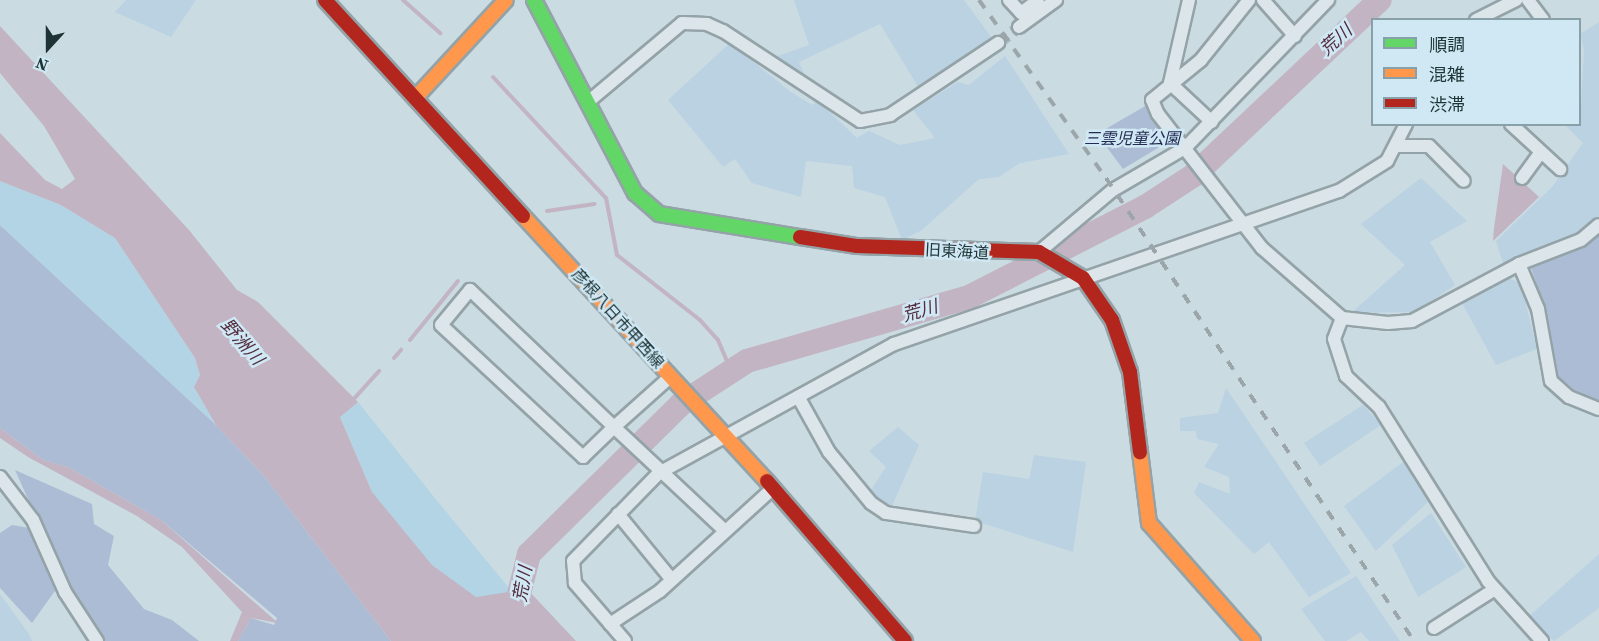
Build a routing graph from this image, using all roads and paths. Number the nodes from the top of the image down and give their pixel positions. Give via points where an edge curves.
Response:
1 (325, 0) edge
2 (506, 0) edge
3 (534, 0) edge
4 (1009, 0) edge
5 (1038, 0) edge
6 (1056, 0) edge
7 (1189, 0) edge
8 (1249, 0) edge
9 (1263, 0) edge
10 (1328, 0) edge
11 (1516, 0) edge
12 (1528, 0) edge
13 (1480, 18) edge
14 (1542, 18) edge
15 (1019, 27) tunnel mouth
16 (1295, 36) junction
17 (998, 43) tunnel mouth
18 (1170, 83) junction
19 (417, 95) junction
20 (588, 102) junction
21 (1212, 122) junction
22 (1405, 126) edge
23 (1513, 126) edge
24 (1398, 146) junction
25 (1188, 152) junction
26 (1541, 152) junction
27 (1560, 169) dead end
28 (1522, 178) dead end
29 (1464, 181) dead end
30 (1245, 223) junction
31 (1599, 225) edge
32 (1039, 252) junction
33 (1519, 264) junction
34 (1081, 276) junction
35 (1342, 318) junction
36 (670, 377) junction
37 (800, 400) junction
38 (1599, 409) edge
39 (614, 427) junction
40 (725, 436) junction
41 (657, 471) junction
42 (0, 477) edge
43 (773, 488) junction
44 (618, 514) junction
45 (974, 526) dead end
46 (725, 531) junction
47 (672, 580) junction
48 (1495, 589) junction
49 (610, 624) junction
50 (1434, 628) dead end
51 (97, 641) edge
52 (625, 641) edge
53 (905, 641) edge
54 (1253, 641) edge
55 (1542, 641) edge

1 - 19 street, 彦根八日市甲西線
2 - 19 street
3 - 20 street, 旧東海道
4 - 5 street via 1021,13
6 - 15 street
7 - 18 street
8 - 18 street via 1201,60
9 - 16 street
10 - 16 street
11 - 13 street
12 - 14 street
16 - 21 street
17 - 20 street via 890,115 860,121 723,31 707,24 682,23
18 - 21 street
18 - 25 street via 1152,100
19 - 36 street, 彦根八日市甲西線
20 - 32 street, 旧東海道 via 635,193 659,214 857,246
21 - 25 street
22 - 24 street
23 - 26 street
24 - 29 street via 1429,146
24 - 30 street via 1387,161 1339,191
25 - 30 street
25 - 32 street via 1113,190
26 - 27 street
26 - 28 street
30 - 34 street
30 - 35 street via 1276,263
31 - 33 street via 1581,240
32 - 34 street, 旧東海道
33 - 35 street via 1412,321
33 - 38 street via 1538,309 1551,381 1569,397
34 - 37 street via 894,344
34 - 54 street, 旧東海道 via 1112,320 1130,372 1149,523
35 - 48 street via 1334,339 1346,376 1379,407
36 - 39 street
36 - 40 street, 彦根八日市甲西線
37 - 40 street
37 - 45 street via 829,452 871,503 886,513
39 - 39 street via 470,290 441,326 583,457
39 - 41 street
40 - 41 street
40 - 43 street, 彦根八日市甲西線
41 - 44 street
41 - 46 street
42 - 51 street via 33,520 65,592
43 - 46 street
43 - 53 street, 彦根八日市甲西線
44 - 47 street
44 - 49 street via 573,561 575,583
46 - 47 street
47 - 49 street
48 - 50 street
48 - 55 street
49 - 52 street

